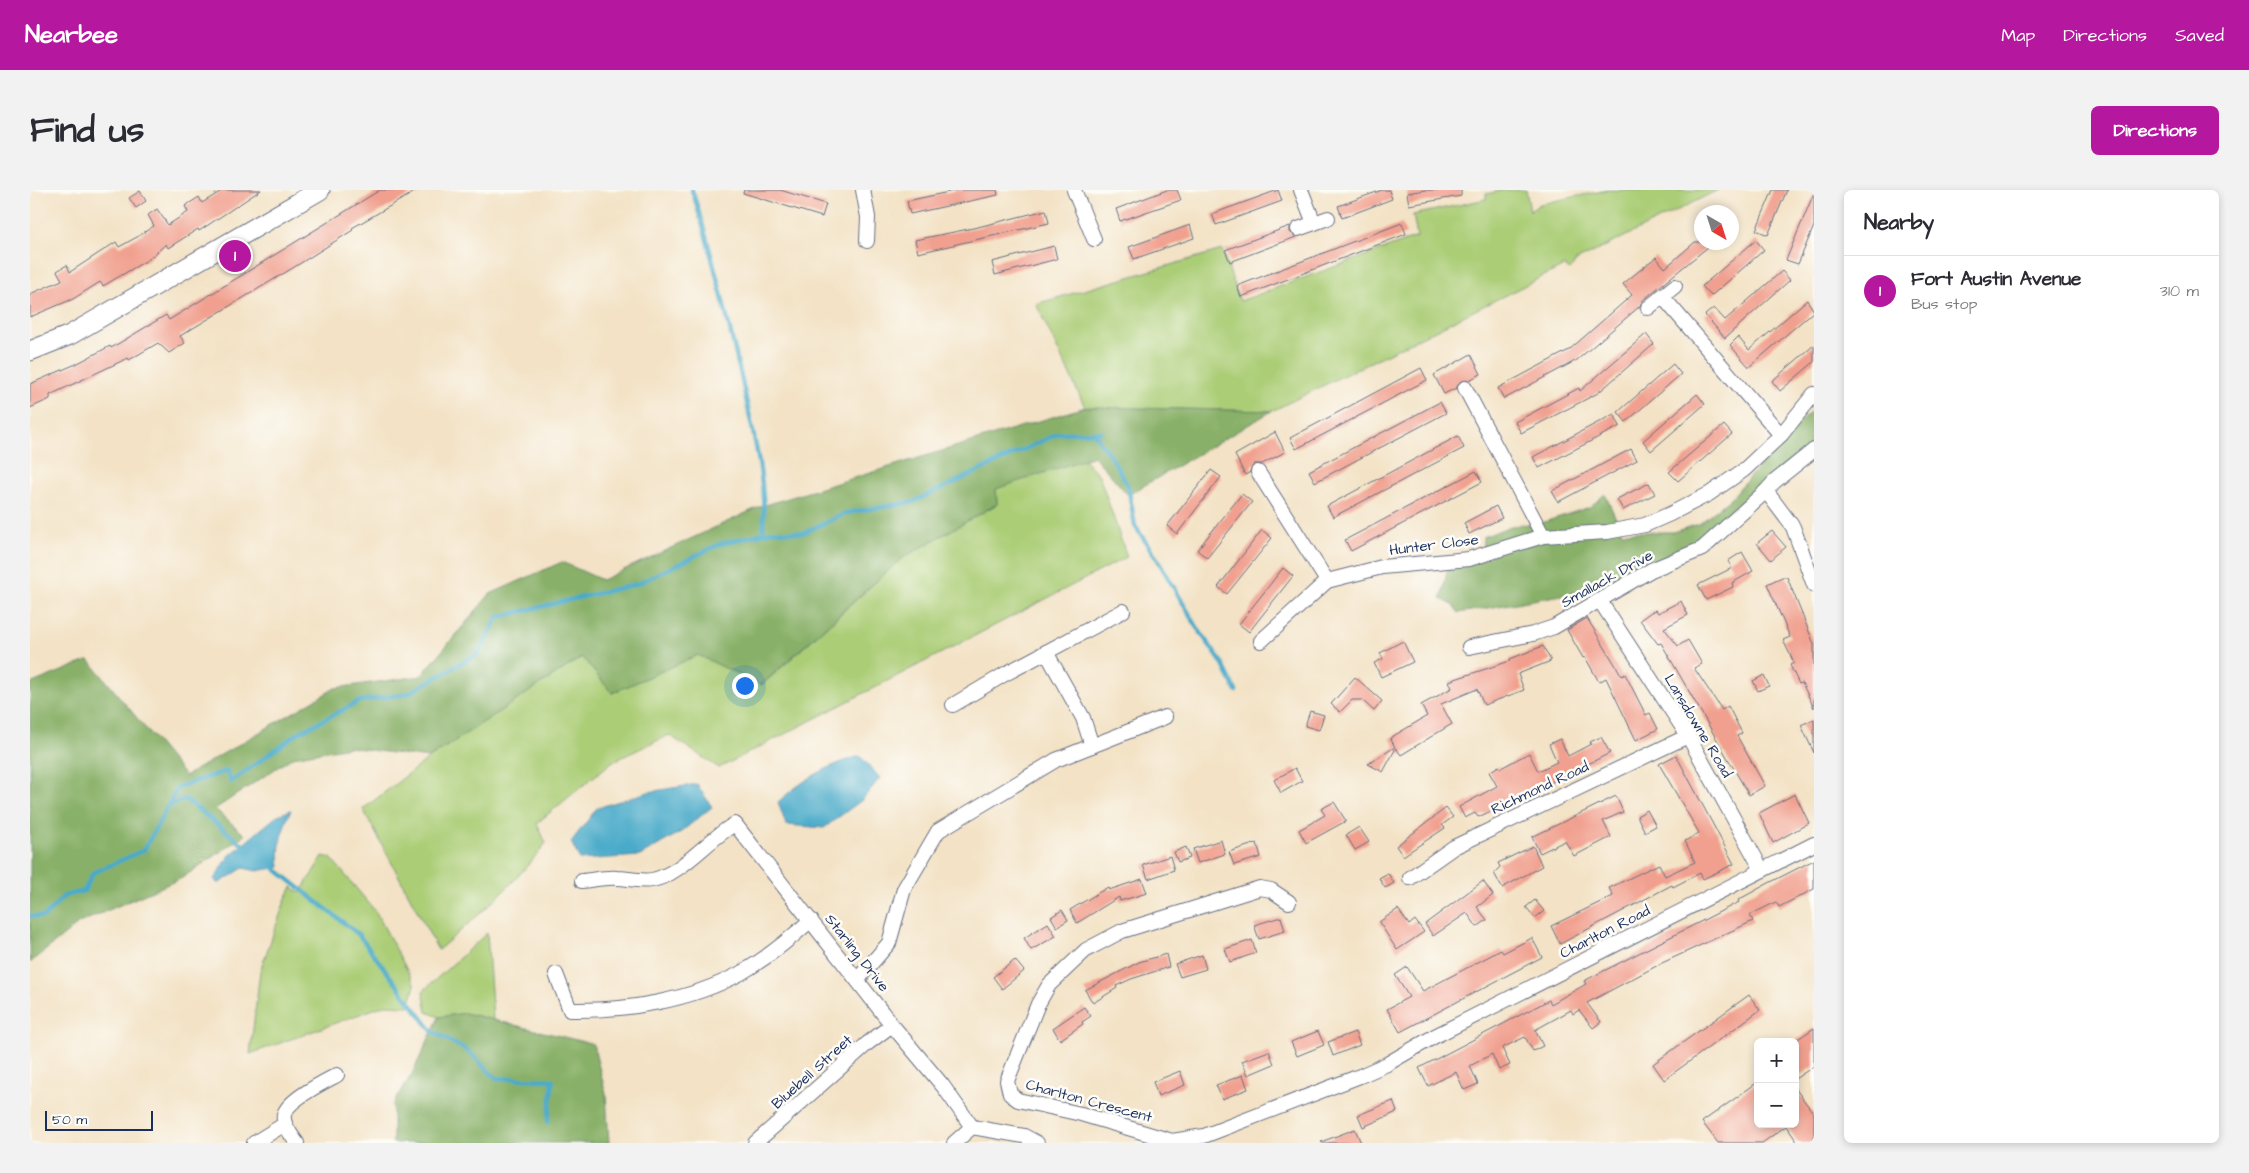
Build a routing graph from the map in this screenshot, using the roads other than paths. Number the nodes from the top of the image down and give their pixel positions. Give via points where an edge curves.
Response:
1 (320, 190) edge
2 (863, 190) edge
3 (1074, 190) edge
4 (1301, 190) edge
5 (1328, 218) dead end
6 (1314, 223) junction
7 (1298, 229) dead end
8 (1094, 239) dead end
9 (867, 241) dead end
10 (1675, 286) dead end
11 (1662, 296) junction
12 (1648, 308) dead end
13 (30, 351) edge
14 (1465, 388) dead end
15 (1814, 394) edge
16 (1781, 435) junction
17 (1814, 450) edge
18 (1258, 472) dead end
19 (1766, 491) junction
20 (1543, 536) junction
21 (1327, 580) junction
22 (1814, 585) edge
23 (1600, 601) junction
24 (1122, 611) dead end
25 (1261, 641) dead end
26 (1469, 647) dead end
27 (1046, 652) junction
28 (953, 705) dead end
29 (1165, 717) dead end
30 (1688, 736) junction
31 (1092, 746) junction
32 (1814, 844) edge
33 (1762, 870) junction
34 (1410, 878) dead end
35 (582, 881) dead end
36 (1289, 902) dead end
37 (811, 920) junction
38 (556, 974) dead end
39 (857, 980) junction
40 (892, 1025) junction
41 (1411, 1050) joint
42 (337, 1076) dead end
43 (285, 1124) junction
44 (972, 1127) junction
45 (254, 1143) edge
46 (297, 1143) edge
47 (755, 1143) edge
48 (954, 1143) edge
49 (1036, 1143) edge

1 - 13 main road via 70,335
2 - 9 street via 868,217
3 - 8 street
4 - 6 street
5 - 6 street
6 - 7 street
10 - 11 street
11 - 12 street
11 - 16 street
14 - 20 street
15 - 16 street, Hunter Close
16 - 20 street, Hunter Close via 1744,470 1709,494 1645,525 1607,532
17 - 19 street, Smallack Drive
18 - 21 street
19 - 22 street via 1793,526
19 - 23 street, Smallack Drive via 1702,549 1651,570
20 - 21 street, Hunter Close via 1468,559 1382,567
21 - 25 street, Hunter Close
23 - 26 street, Smallack Drive via 1554,627
23 - 30 street, Lansdowne Road
24 - 27 street
27 - 28 street
27 - 31 street via 1083,718
29 - 31 street
30 - 33 street, Lansdowne Road
30 - 34 street, Richmond Road via 1454,847
31 - 39 street via 1056,760 938,831 904,889 889,943
32 - 33 street, Charlton Road
33 - 41 street, Charlton Road
35 - 37 street via 660,878 692,859 720,832 735,824
36 - 41 street, Charlton Crescent via 1271,890 1260,888 1122,931 1086,950 1050,985 1038,1004 1007,1081 1010,1094 1018,1100 1081,1114 1172,1141 1204,1136 1261,1115 1360,1076
37 - 38 street, Starling Drive via 779,948 740,973 704,989 660,1000 608,1010 570,1010
37 - 39 street, Starling Drive
39 - 40 street, Starling Drive
40 - 44 street, Starling Drive
40 - 47 street, Bluebell Street
42 - 43 street via 308,1091 287,1109
43 - 45 street
43 - 46 street
44 - 48 street
44 - 49 street via 1024,1136

